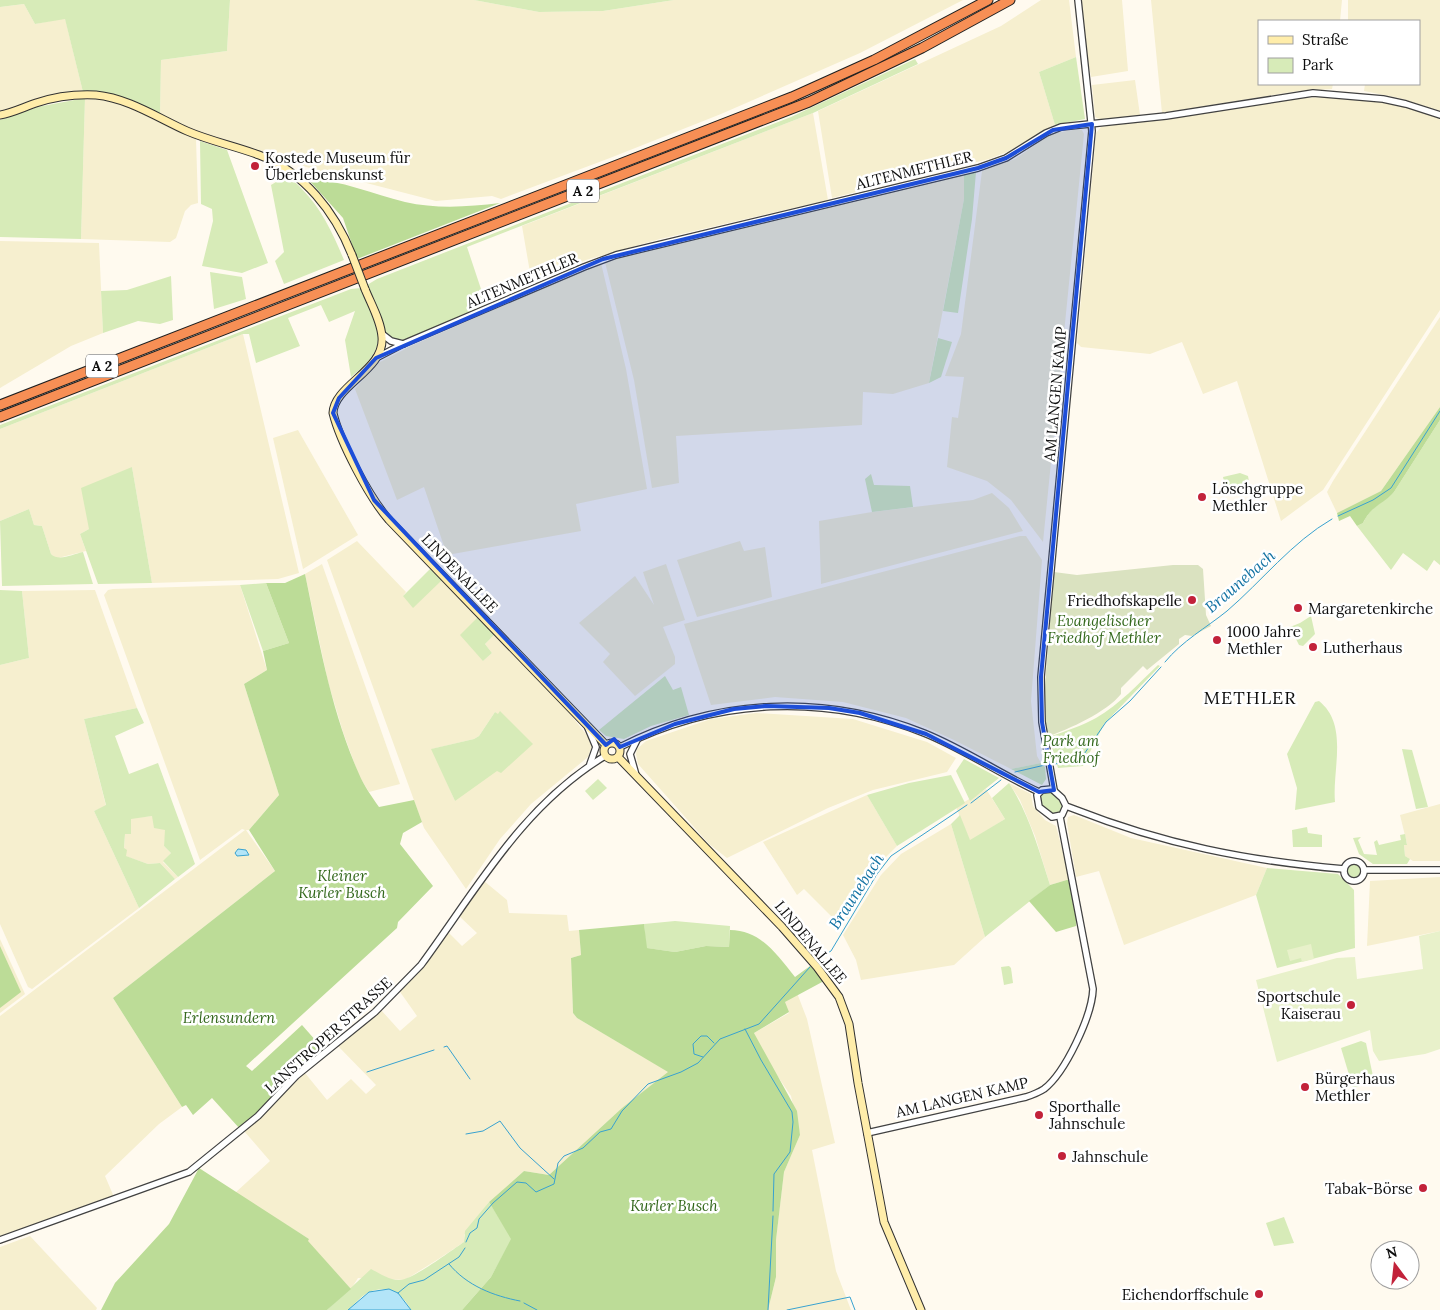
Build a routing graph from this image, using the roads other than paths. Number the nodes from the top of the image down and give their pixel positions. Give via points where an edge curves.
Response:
1 (988, 0) edge
2 (1010, 0) edge
3 (1078, 0) edge
4 (0, 115) edge
5 (1440, 115) edge
6 (1092, 124) junction
7 (382, 334) junction
8 (403, 344) junction
9 (376, 358) junction
10 (0, 405) edge
11 (0, 417) edge
12 (588, 727) junction
13 (638, 738) junction
14 (606, 745) junction
15 (620, 747) junction
16 (605, 756) junction
17 (618, 757) junction
18 (589, 765) junction
19 (637, 777) junction
20 (1054, 790) junction
21 (1039, 792) junction
22 (1066, 806) junction
23 (1060, 817) junction
24 (1344, 869) junction
25 (1364, 870) junction
26 (1440, 870) edge
27 (866, 1133) junction
28 (0, 1240) edge
29 (921, 1310) edge

1 - 10 highway, A 2 via 874,60 765,108
2 - 11 highway, A 2 via 887,65 788,111
3 - 6 street, AM LANGEN KAMP
4 - 7 main road, bridge via 52,99 101,96 142,109 192,133 259,155 294,175 317,196 338,224
5 - 6 street, ALTENMETHLER via 1382,99 1313,93
6 - 8 street, ALTENMETHLER via 1053,130 1006,158 978,168 603,259
6 - 20 street, AM LANGEN KAMP via 1041,677 1042,722
7 - 8 street
7 - 9 main road
8 - 9 street, ALTENMETHLER
9 - 12 main road, LINDENALLEE via 334,406 333,413 364,481 382,511
12 - 14 main road, LINDENALLEE
12 - 18 street, LINDENALLEE via 596,748
13 - 15 street
13 - 19 street via 630,754
13 - 21 street via 675,724 734,710 766,706 829,708 860,713 926,734
14 - 15 main road via 614,743
14 - 16 main road
15 - 17 main road
16 - 17 main road
16 - 18 street, LANSTROPER STRASSE
17 - 19 main road, LINDENALLEE
18 - 28 street, LANSTROPER STRASSE via 553,794 517,831 421,965 403,985 296,1076 258,1116 190,1172
19 - 27 main road, LINDENALLEE via 782,927 836,991 849,1024
20 - 21 street
20 - 22 street
21 - 23 street via 1040,807 1049,816
22 - 23 street
22 - 24 street via 1131,831 1212,852 1261,861
23 - 27 street, AM LANGEN KAMP via 1093,989 1090,1008 1060,1071 1045,1088 1024,1098
24 - 25 street via 1349,862 1355,861
24 - 25 street via 1346,877 1352,881 1360,879
25 - 26 street
27 - 29 main road, LINDENALLEE via 888,1234

